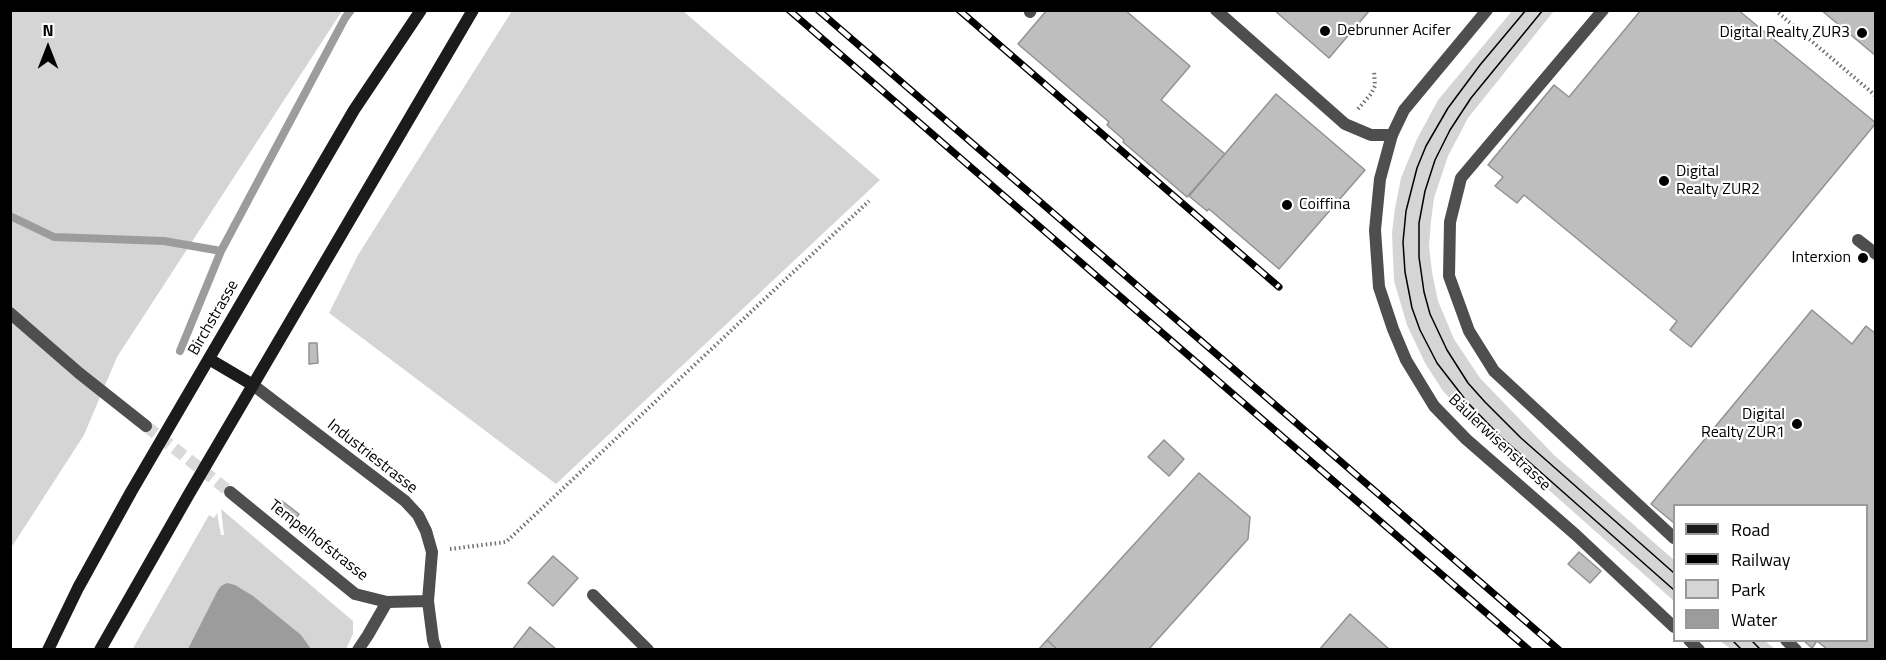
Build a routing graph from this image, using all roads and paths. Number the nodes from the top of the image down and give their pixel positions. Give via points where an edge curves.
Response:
1 (421, 10) edge
2 (472, 10) edge
3 (1216, 10) edge
4 (1487, 10) edge
5 (1603, 10) edge
6 (1775, 10) edge
7 (1374, 71) dead end
8 (1371, 94) dead end
9 (1875, 96) edge
10 (1392, 135) junction
11 (869, 201) dead end
12 (1858, 240) dead end
13 (1875, 254) edge
14 (10, 313) edge
15 (210, 359) junction
16 (253, 385) junction
17 (146, 426) tunnel mouth
18 (230, 492) tunnel mouth
19 (1673, 537) edge
20 (432, 552) junction
21 (593, 595) dead end
22 (387, 602) junction
23 (428, 602) junction
24 (1673, 626) edge
25 (48, 650) edge
26 (100, 650) edge
27 (358, 650) edge
28 (436, 650) edge
29 (648, 650) edge

1 - 15 main road, Birchstrasse via 354,111
2 - 16 main road
3 - 10 street via 1345,124 1371,135
4 - 10 street, Bäulerwisenstrasse via 1404,110
5 - 19 street via 1461,178 1450,222 1449,276 1469,331 1494,371
6 - 9 path
7 - 8 path
10 - 24 street, Bäulerwisenstrasse via 1380,179 1375,230 1379,287 1406,360 1434,406 1466,439
11 - 20 path via 506,542
12 - 13 street
14 - 17 street
15 - 16 main road
15 - 25 main road, Birchstrasse via 118,516
16 - 20 street, Industriestrasse via 405,501 418,515
16 - 26 main road
18 - 22 street, Tempelhofstrasse via 355,594
20 - 23 street, Industriestrasse
21 - 29 street
22 - 23 street, Tempelhofstrasse
22 - 27 street
23 - 28 street, Industriestrasse

